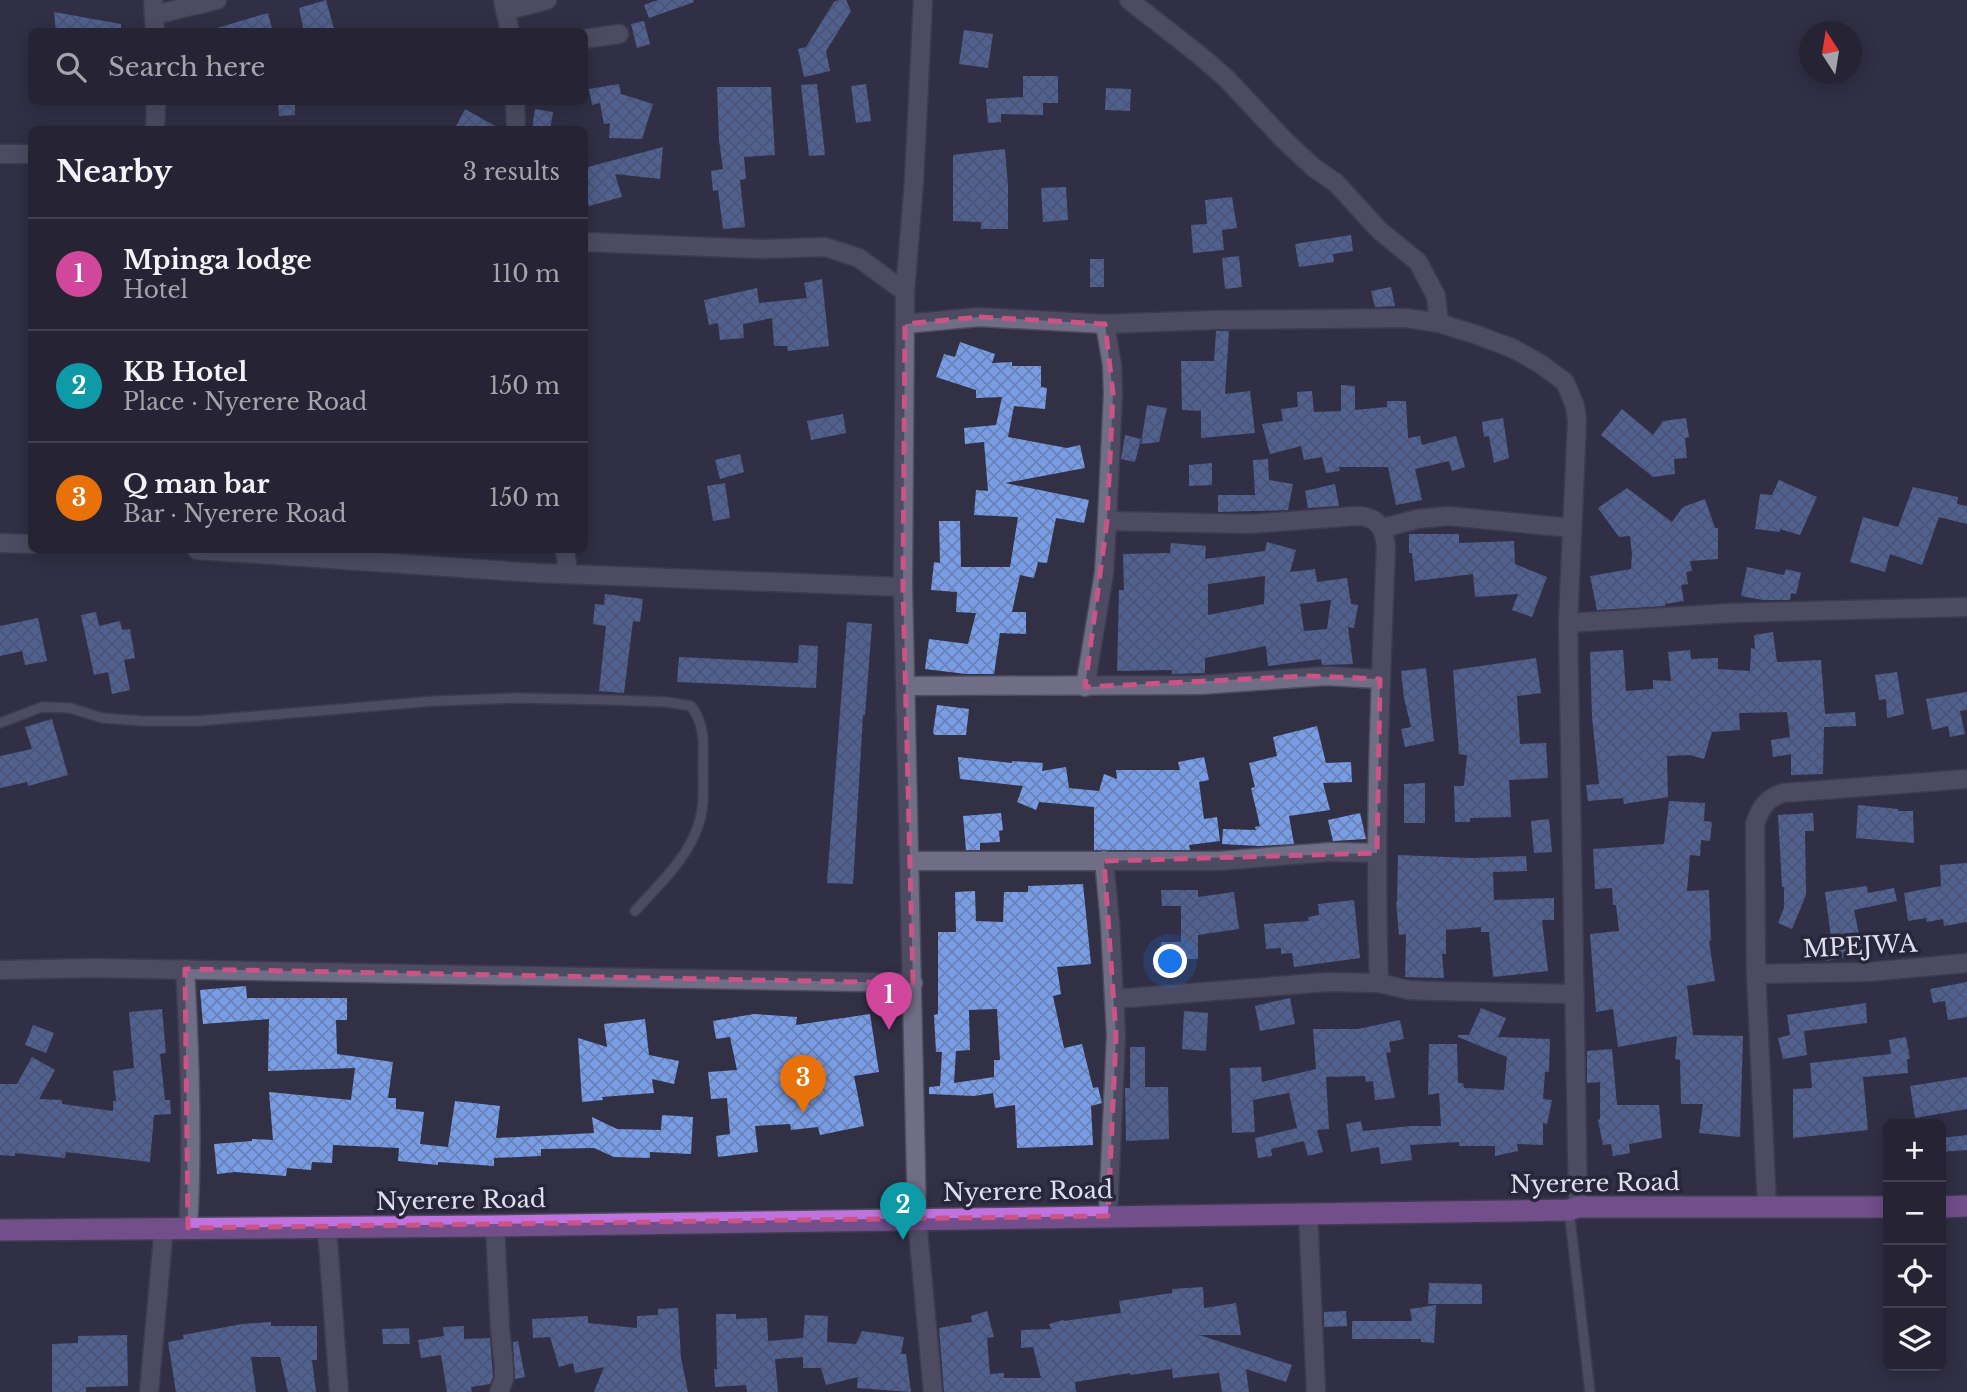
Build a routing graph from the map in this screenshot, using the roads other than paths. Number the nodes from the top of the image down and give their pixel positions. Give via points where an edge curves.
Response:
1 (217, 0) edge
2 (547, 0) edge
3 (923, 0) edge
4 (1129, 0) edge
5 (504, 6) edge
6 (154, 16) edge
7 (509, 28) edge
8 (619, 34) dead end
9 (588, 38) edge
10 (156, 105) edge
11 (516, 105) edge
12 (155, 126) edge
13 (516, 126) edge
14 (0, 154) edge
15 (28, 154) edge
16 (588, 242) edge
17 (905, 292) junction
18 (1439, 323) junction
19 (905, 324) junction
20 (1105, 324) junction
21 (1107, 522) junction
22 (1383, 528) junction
23 (1572, 528) junction
24 (0, 543) edge
25 (28, 544) edge
26 (289, 553) edge
27 (565, 553) edge
28 (381, 556) edge
29 (568, 574) junction
30 (903, 587) junction
31 (1967, 607) edge
32 (1568, 623) junction
33 (1380, 679) junction
34 (906, 686) junction
35 (1086, 687) junction
36 (0, 723) edge
37 (1967, 779) edge
38 (1377, 853) junction
39 (1104, 860) junction
40 (910, 861) junction
41 (635, 911) dead end
42 (1967, 963) edge
43 (185, 969) junction
44 (0, 970) edge
45 (1756, 974) junction
46 (1379, 983) junction
47 (914, 984) junction
48 (1575, 994) junction
49 (1115, 999) junction
50 (1967, 1206) edge
51 (1883, 1207) edge
52 (1946, 1207) edge
53 (1767, 1208) junction
54 (1573, 1209) junction
55 (1308, 1213) junction
56 (1108, 1216) junction
57 (917, 1220) junction
58 (495, 1226) junction
59 (164, 1227) junction
60 (188, 1228) junction
61 (327, 1228) junction
62 (0, 1230) edge
63 (149, 1392) edge
64 (339, 1392) edge
65 (499, 1392) edge
66 (933, 1392) edge
67 (1316, 1392) edge
68 (1590, 1392) edge

1 - 6 street
2 - 5 street
3 - 17 street
4 - 18 street via 1226,78 1294,149 1418,262 1436,296
5 - 7 street
8 - 9 street
10 - 12 street
11 - 13 street
14 - 15 street
16 - 17 street via 825,247 859,258
17 - 19 street
18 - 20 street via 1406,318
18 - 23 street via 1512,348 1565,382 1577,421
19 - 20 street via 979,317
19 - 30 street
20 - 21 street via 1113,394
21 - 22 street via 1251,524 1356,516 1371,518
21 - 35 street
22 - 23 street via 1448,516
22 - 33 street
23 - 32 street
24 - 25 street
26 - 28 street
27 - 29 street
28 - 29 street
29 - 30 street
30 - 34 street
31 - 32 street
32 - 48 street
33 - 35 street via 1310,676 1200,685
33 - 38 street
34 - 35 street
34 - 40 street
36 - 41 lane via 42,707 69,708 102,718 198,721 516,698 691,706 700,717 704,741 700,821 680,862
37 - 45 street via 1783,793 1765,803 1755,824
38 - 39 street via 1218,861
38 - 46 street
39 - 40 street
39 - 49 street
40 - 47 street
42 - 45 street, MPEJWA via 1868,972
43 - 44 street
43 - 47 street
43 - 60 street via 190,1063
45 - 53 street
46 - 48 street via 1409,990
46 - 49 street via 1327,982
47 - 57 street
48 - 54 street
49 - 56 street
50 - 52 highway
51 - 53 highway, Nyerere Road
53 - 54 highway, Nyerere Road
54 - 55 highway, Nyerere Road
54 - 68 lane
55 - 56 highway, Nyerere Road
55 - 67 street
56 - 57 highway, Nyerere Road
57 - 58 highway, Nyerere Road
57 - 66 street
58 - 61 highway, Nyerere Road
58 - 65 street via 504,1368
59 - 60 highway, Nyerere Road
59 - 62 highway, Nyerere Road
59 - 63 street
60 - 61 highway, Nyerere Road
61 - 64 street

